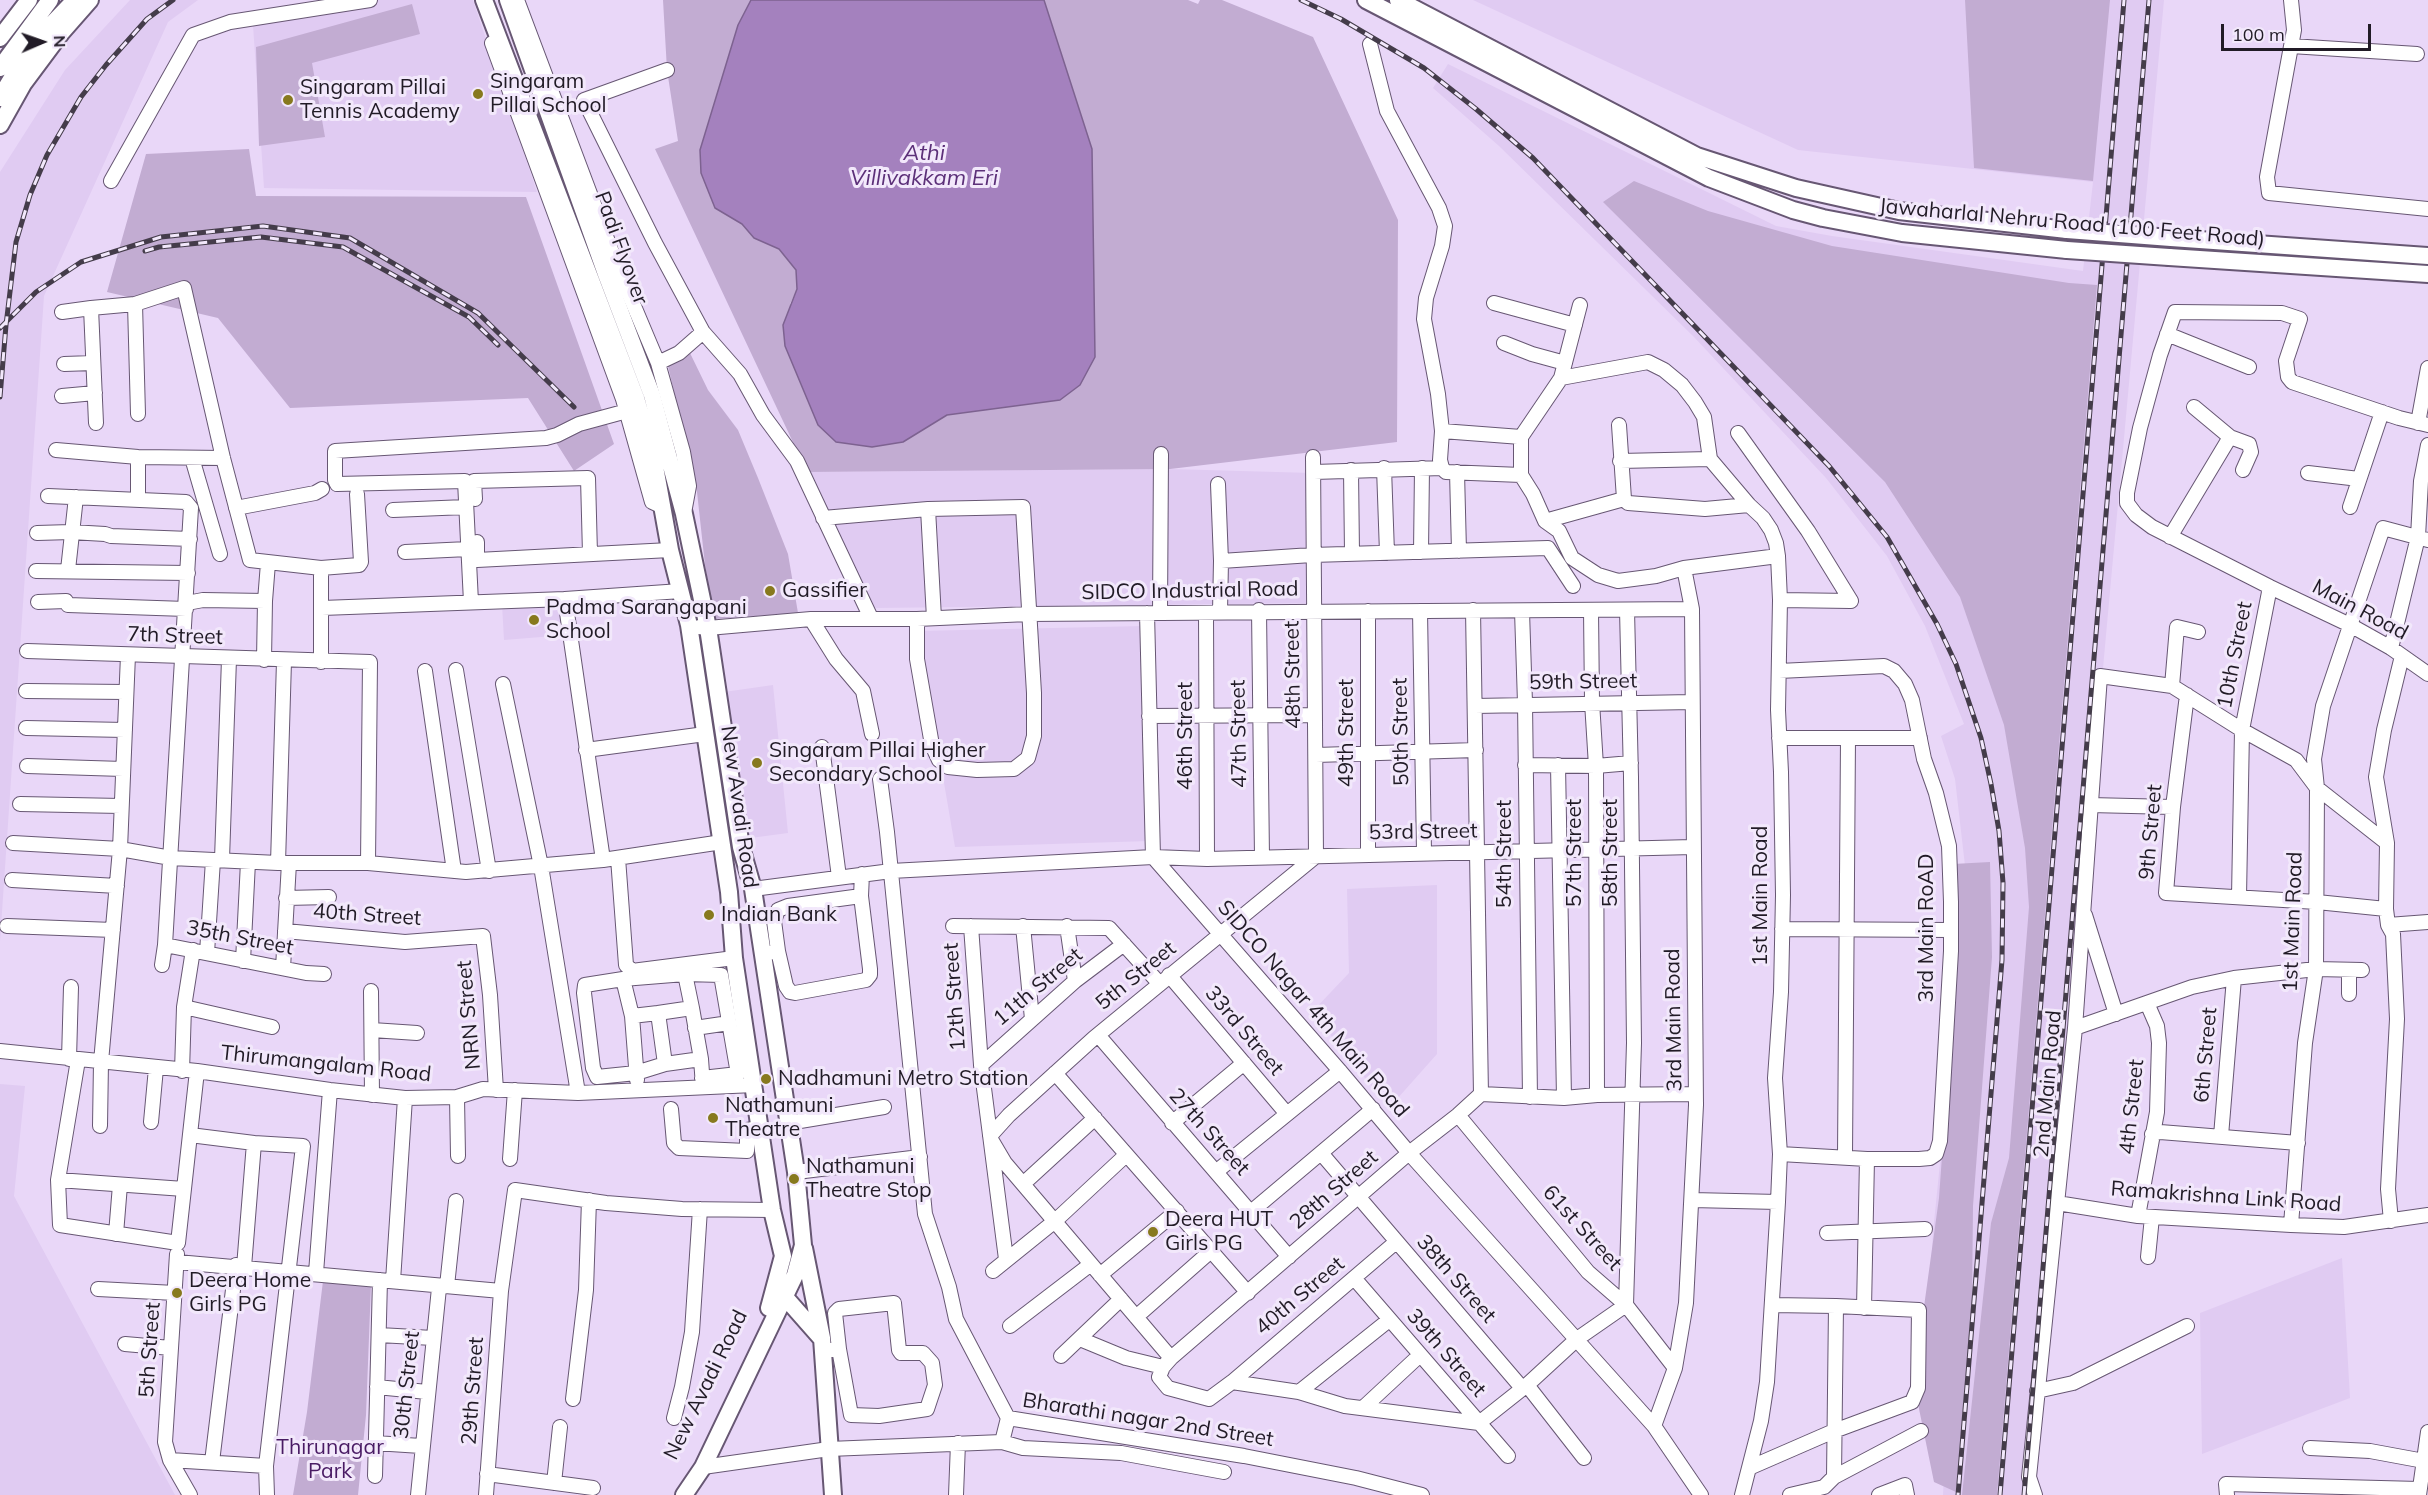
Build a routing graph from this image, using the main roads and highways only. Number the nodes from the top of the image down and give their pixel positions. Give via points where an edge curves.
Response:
1 (17, 0) edge
2 (29, 0) edge
3 (50, 0) edge
4 (75, 0) edge
5 (90, 0) edge
6 (484, 0) edge
7 (508, 0) edge
8 (1366, 0) edge
9 (1398, 0) edge
10 (0, 21) edge
11 (0, 38) edge
12 (0, 68) edge
13 (0, 98) edge
14 (0, 125) edge
15 (2428, 256) edge
16 (2428, 274) edge
17 (663, 507) joint
18 (684, 514) joint
19 (801, 1251) junction
20 (782, 1254) junction
21 (779, 1294) junction
22 (828, 1346) junction
23 (673, 1495) edge
24 (684, 1495) edge
25 (833, 1495) edge

1 - 10 main road
2 - 11 main road
3 - 12 main road
4 - 13 main road via 41,37
5 - 14 main road via 23,84
6 - 17 main road, Padi Flyover via 636,398
7 - 18 main road, Padi Flyover via 652,395
8 - 16 main road, Jawaharlal Nehru Road (100 Feet Road), bridge via 1709,178 1793,210 1902,233 2067,250
9 - 15 main road, Jawaharlal Nehru Road (100 Feet Road), bridge via 1697,156 1796,188 1899,211 2067,230
17 - 20 main road, New Avadi Road via 688,625 722,842 759,1128
18 - 19 main road, New Avadi Road via 708,628 741,847 771,953
19 - 20 main road
19 - 21 main road, New Avadi Road via 795,1275
19 - 22 main road
20 - 21 main road, New Avadi Road
21 - 22 main road
21 - 23 main road, New Avadi Road via 752,1338 694,1465
21 - 24 main road, New Avadi Road via 703,1467
22 - 25 main road

